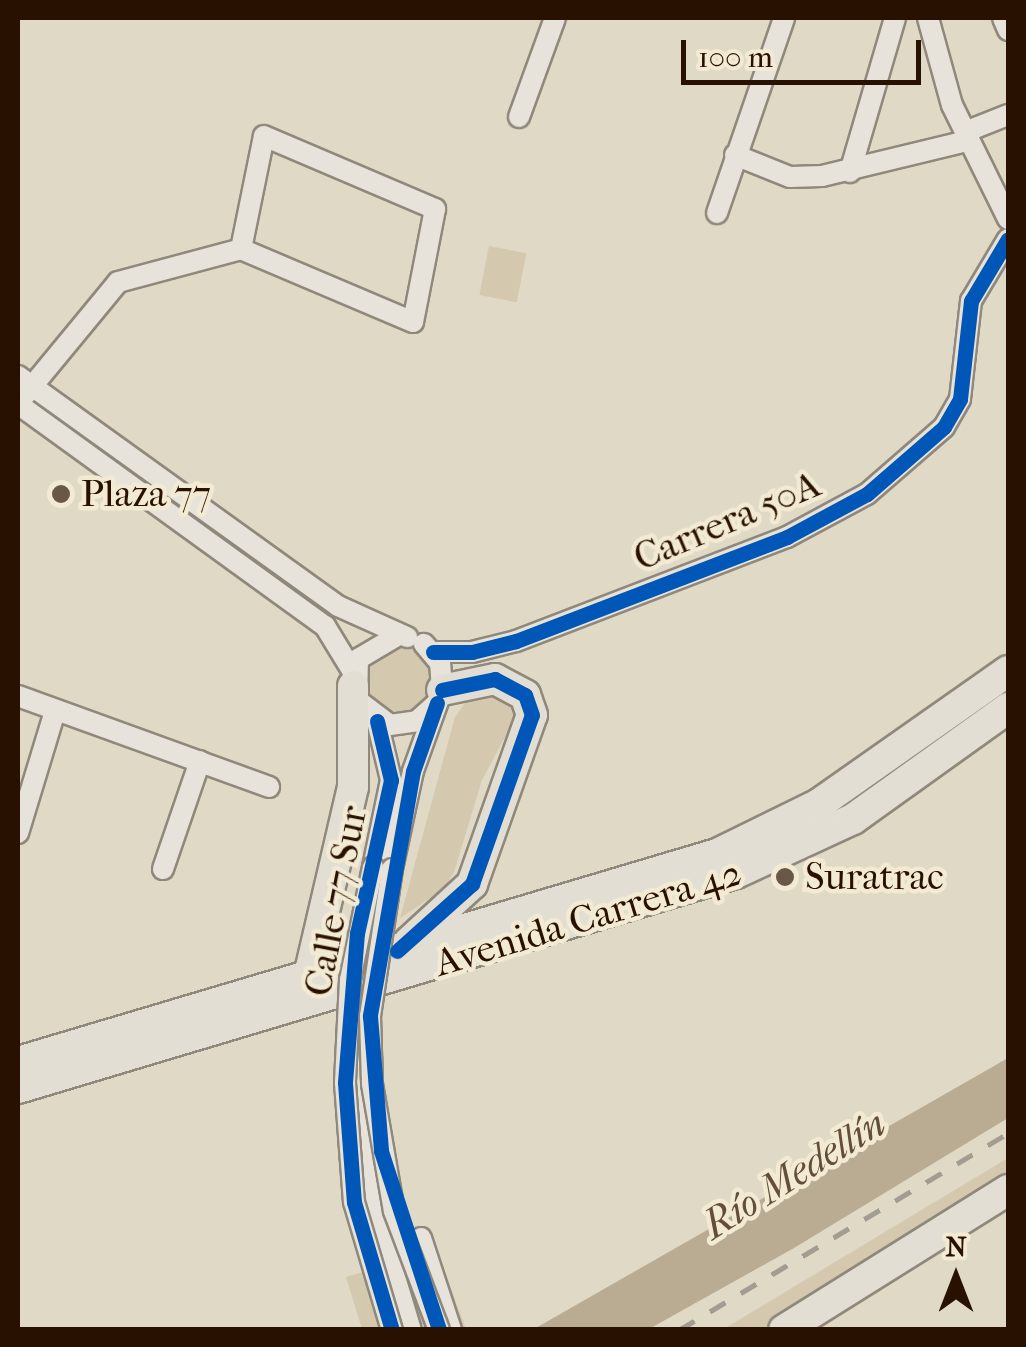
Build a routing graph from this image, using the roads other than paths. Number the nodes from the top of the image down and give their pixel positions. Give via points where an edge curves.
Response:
1 (555, 18) edge
2 (784, 18) edge
3 (895, 18) edge
4 (928, 18) edge
5 (1003, 18) edge
6 (1008, 30) edge
7 (1008, 115) edge
8 (519, 117) dead end
9 (966, 137) junction
10 (735, 155) junction
11 (850, 172) junction
12 (717, 213) dead end
13 (1008, 219) edge
14 (1008, 239) edge
15 (240, 249) junction
16 (25, 381) edge
17 (18, 404) edge
18 (407, 636) junction
19 (432, 652) junction
20 (1008, 671) edge
21 (353, 679) junction
22 (18, 696) edge
23 (440, 696) junction
24 (1008, 708) edge
25 (55, 710) junction
26 (377, 720) junction
27 (200, 762) junction
28 (269, 788) dead end
29 (18, 833) edge
30 (383, 868) junction
31 (163, 869) dead end
32 (397, 951) junction
33 (309, 976) junction
34 (358, 989) junction
35 (18, 1062) edge
36 (18, 1088) edge
37 (1008, 1190) edge
38 (421, 1238) dead end
39 (798, 1325) edge
40 (446, 1327) edge
41 (389, 1330) edge
42 (412, 1330) edge
43 (422, 1330) edge

1 - 8 street
2 - 10 street
3 - 11 street
4 - 9 street
5 - 6 street
7 - 9 street
9 - 11 street
9 - 13 street
10 - 11 street via 790,177
10 - 12 street
14 - 19 street, Carrera 50A via 972,301 960,399 944,427 867,494 786,537 516,640 472,652
15 - 15 street via 413,322 435,209 264,136
15 - 16 street via 118,282
16 - 17 street
16 - 18 street via 338,606
17 - 21 street via 325,626
18 - 19 street
18 - 21 street via 367,648
19 - 23 street
20 - 32 highway, Avenida Carrera 42 via 843,788 753,838
21 - 26 street
21 - 33 highway via 353,788
22 - 25 street
23 - 26 street via 418,722
23 - 30 street, Calle 77 Sur
23 - 32 highway via 477,678 513,684 530,708 530,725 472,884
24 - 34 highway, Avenida Carrera 42 via 872,807 777,856 697,888
25 - 27 street
25 - 29 street
26 - 30 street, Calle 77 Sur via 391,780
27 - 28 street
27 - 31 street
30 - 40 street, Calle 77 Sur, bridge via 372,1084 394,1211
30 - 41 street, Calle 77 Sur, bridge via 350,980 344,1083 350,1180
32 - 33 highway, Avenida Carrera 42
33 - 35 highway, Avenida Carrera 42
34 - 36 highway, Avenida Carrera 42
34 - 42 street, Calle 77 Sur via 364,1149
37 - 39 highway
38 - 40 street
40 - 43 street

